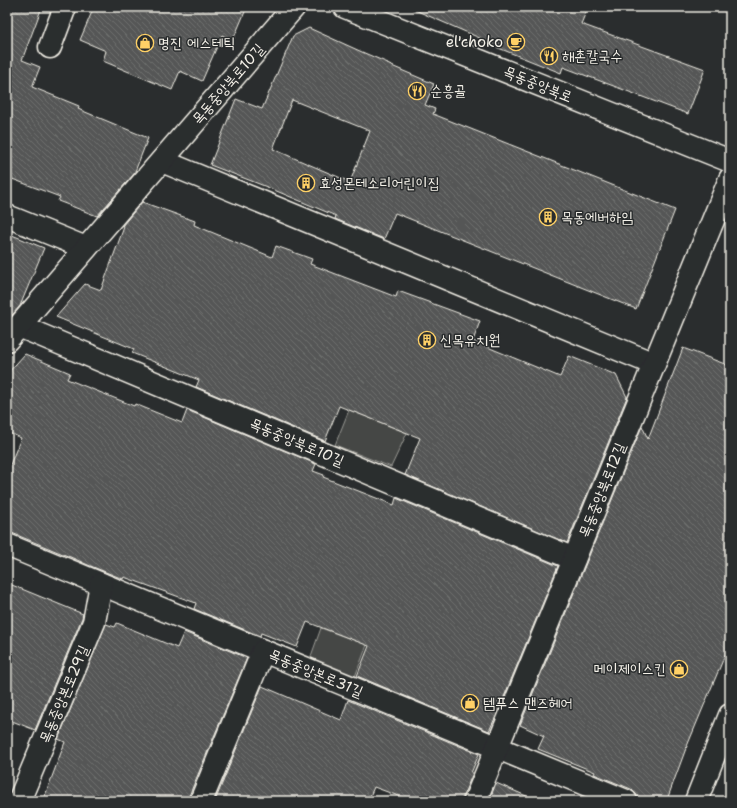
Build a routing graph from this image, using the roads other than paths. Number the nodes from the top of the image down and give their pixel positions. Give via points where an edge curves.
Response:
1 (65, 7) edge
2 (294, 7) edge
3 (345, 7) edge
4 (50, 47) dead end
5 (162, 161) junction
6 (730, 161) edge
7 (730, 179) edge
8 (7, 216) edge
9 (86, 248) junction
10 (13, 333) edge
11 (654, 364) junction
12 (7, 545) edge
13 (574, 559) junction
14 (101, 584) junction
15 (263, 651) junction
16 (730, 715) edge
17 (497, 748) junction
18 (18, 801) edge
19 (202, 801) edge
20 (475, 801) edge
21 (626, 801) edge
22 (696, 801) edge

1 - 4 street
2 - 5 street, 목동중앙북로10길
3 - 6 street, 목동중앙북로
5 - 9 street, 목동중앙북로10길
5 - 11 street
7 - 11 street, 목동중앙북로12길
8 - 9 street
9 - 10 street, 목동중앙북로10길
10 - 13 street, 목동중앙북로10길
11 - 13 street, 목동중앙북로12길
12 - 14 street, 목동중앙본로31길
13 - 17 street, 목동중앙북로12길
14 - 15 street, 목동중앙본로31길
14 - 18 street, 목동중앙본로29길 via 94,622
15 - 17 street, 목동중앙본로31길
15 - 19 street
16 - 22 street
17 - 20 street, 목동중앙북로12길
17 - 21 street, 목동중앙본로31길

